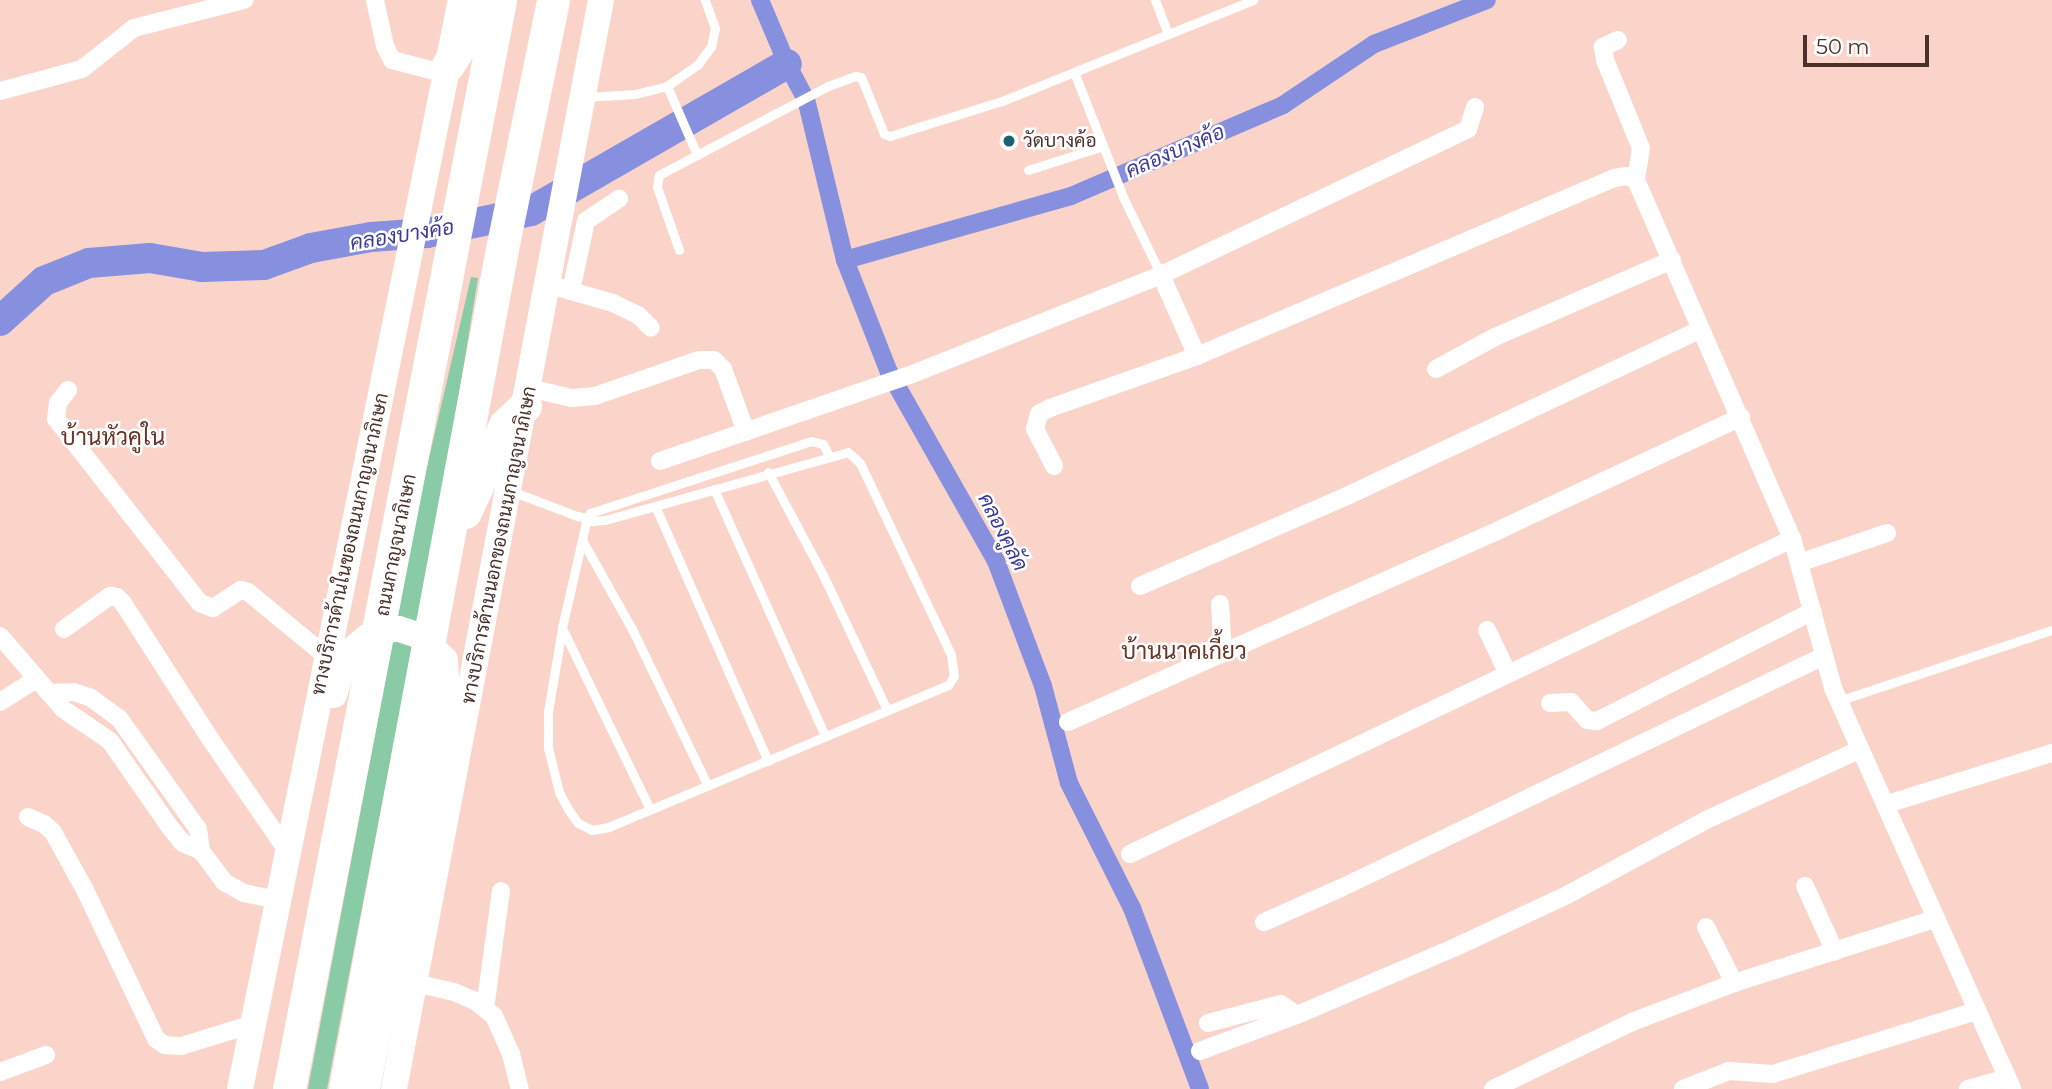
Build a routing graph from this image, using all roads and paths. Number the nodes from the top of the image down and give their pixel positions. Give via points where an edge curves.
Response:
1 (244, 0) edge
2 (375, 0) edge
3 (461, 0) edge
4 (479, 0) edge
5 (500, 0) edge
6 (553, 0) edge
7 (601, 0) edge
8 (705, 0) edge
9 (1155, 0) edge
10 (1254, 0) edge
11 (1168, 34) junction
12 (1618, 40) dead end
13 (447, 69) junction
14 (1074, 72) junction
15 (667, 86) junction
16 (0, 91) edge
17 (581, 97) junction
18 (1475, 107) dead end
19 (1103, 146) junction
20 (696, 152) junction
21 (1028, 170) dead end
22 (1636, 180) junction
23 (619, 199) dead end
24 (679, 250) dead end
25 (1672, 260) junction
26 (1161, 275) junction
27 (559, 288) junction
28 (651, 328) dead end
29 (1699, 330) junction
30 (1197, 356) junction
31 (1437, 369) dead end
32 (68, 390) dead end
33 (527, 397) junction
34 (1741, 417) junction
35 (746, 432) junction
36 (829, 456) junction
37 (660, 461) dead end
38 (1054, 467) dead end
39 (768, 472) junction
40 (714, 489) junction
41 (508, 490) junction
42 (655, 506) junction
43 (587, 519) junction
44 (451, 531) junction
45 (1887, 533) dead end
46 (1792, 539) junction
47 (582, 540) junction
48 (1799, 563) junction
49 (1140, 586) dead end
50 (1220, 604) dead end
51 (1813, 611) junction
52 (562, 628) junction
53 (64, 629) dead end
54 (1487, 630) dead end
55 (2052, 630) edge
56 (0, 636) edge
57 (1223, 653) junction
58 (326, 656) junction
59 (1824, 656) junction
60 (1507, 673) junction
61 (35, 680) junction
62 (49, 694) junction
63 (1838, 701) junction
64 (0, 702) edge
65 (1550, 703) dead end
66 (887, 710) junction
67 (1068, 722) dead end
68 (825, 736) junction
69 (1861, 748) junction
70 (2052, 753) edge
71 (768, 761) junction
72 (708, 786) junction
73 (1887, 804) junction
74 (650, 809) junction
75 (28, 817) dead end
76 (201, 851) junction
77 (288, 852) junction
78 (1130, 854) dead end
79 (1805, 886) dead end
80 (501, 891) dead end
81 (278, 900) junction
82 (1934, 919) junction
83 (1264, 922) dead end
84 (1706, 927) dead end
85 (1835, 952) junction
86 (415, 983) junction
87 (1734, 983) junction
88 (485, 1009) junction
89 (1977, 1012) junction
90 (1297, 1015) junction
91 (1208, 1023) dead end
92 (253, 1024) junction
93 (1200, 1051) dead end
94 (47, 1055) dead end
95 (0, 1072) edge
96 (2010, 1084) edge
97 (240, 1089) edge
98 (259, 1089) edge
99 (289, 1089) edge
100 (345, 1089) edge
101 (367, 1089) edge
102 (394, 1089) edge
103 (520, 1089) edge
104 (1493, 1089) edge
105 (1682, 1089) edge
106 (1968, 1089) edge

1 - 16 street via 134,27 82,69
2 - 13 street via 392,60
3 - 13 main road, ทางบริการด้านในของถนนกาญจนาภิเษก
4 - 13 highway
5 - 99 highway, ถนนกาญจนาภิเษก
6 - 44 highway
7 - 17 main road, ทางบริการด้านนอกของถนนกาญจนาภิเษก
8 - 15 lane via 715,28 711,47 698,64
9 - 11 lane
10 - 11 lane
11 - 14 lane
12 - 22 street via 1604,47 1605,60 1641,148
13 - 58 main road, ทางบริการด้านในของถนนกาญจนาภิเษก
14 - 19 lane
14 - 20 lane via 1002,101 890,136 884,134 861,77 855,76
15 - 17 lane via 635,94
15 - 20 lane
17 - 27 main road, ทางบริการด้านนอกของถนนกาญจนาภิเษก via 555,242
18 - 26 street via 1468,129
19 - 21 lane
19 - 26 lane
20 - 24 lane via 657,180
22 - 25 street
22 - 30 street via 1614,178
23 - 27 street via 586,221
25 - 29 street
25 - 31 street via 1495,337
26 - 30 street
26 - 35 street via 910,375
27 - 28 street via 613,303 638,315
27 - 33 main road, ทางบริการด้านนอกของถนนกาญจนาภิเษก
29 - 34 street
29 - 49 street via 1349,495
30 - 38 street via 1039,414 1035,429
32 - 58 street via 58,403 56,419 200,603 212,608 242,590 247,592
33 - 35 street via 595,396 699,360 714,360 723,369
33 - 41 main road, ทางบริการด้านนอกของถนนกาญจนาภิเษก
33 - 44 highway via 505,425 481,483
34 - 46 street
34 - 57 street
35 - 37 street
36 - 39 lane
36 - 43 lane via 823,444 811,441 617,502 590,513
36 - 66 lane via 848,452 860,463 951,655 954,676 948,685
39 - 40 lane
39 - 66 lane
40 - 42 lane
40 - 68 lane
41 - 43 lane
41 - 86 main road, ทางบริการด้านนอกของถนนกาญจนาภิเษก
42 - 43 lane via 605,520
42 - 71 lane
43 - 47 lane
44 - 100 highway
45 - 48 street
46 - 48 street
46 - 60 street
47 - 52 lane
47 - 72 lane via 632,629
48 - 51 street
50 - 57 street
51 - 59 street
51 - 65 street via 1597,721 1587,720 1571,702
52 - 74 lane
52 - 74 lane via 548,712 548,748 568,809 578,823 592,830
53 - 77 street via 110,596 117,597
54 - 60 street
55 - 63 lane
56 - 61 street
57 - 67 street
58 - 77 main road, ทางบริการด้านในของถนนกาญจนาภิเษก
59 - 63 street
59 - 83 street
60 - 78 street
61 - 62 street
61 - 64 street
62 - 76 street via 62,709 110,741 183,843
62 - 76 street via 75,692 119,718 198,829
63 - 69 street
66 - 68 lane
68 - 71 lane
69 - 73 street
69 - 90 street via 1706,820 1567,895
70 - 73 street
71 - 72 lane
72 - 74 lane
73 - 82 street
75 - 92 street via 53,832 156,1039 181,1046
76 - 81 street via 224,882 244,893
77 - 81 main road, ทางบริการด้านในของถนนกาญจนาภิเษก
79 - 85 street
80 - 88 street
81 - 92 main road, ทางบริการด้านในของถนนกาญจนาภิเษก
82 - 85 street
82 - 89 street
84 - 87 street
85 - 87 street
86 - 88 street via 454,992
86 - 102 main road, ทางบริการด้านนอกของถนนกาญจนาภิเษก
87 - 104 street via 1632,1022
88 - 103 street via 494,1016 511,1054
89 - 96 street
89 - 105 street via 1773,1074 1729,1071
90 - 91 street via 1281,1004
90 - 93 street
92 - 97 main road, ทางบริการด้านในของถนนกาญจนาภิเษก
94 - 95 street
96 - 106 street
98 - 101 main road via 336,684 354,646 383,630 399,629 421,635 437,649 447,671 447,695

